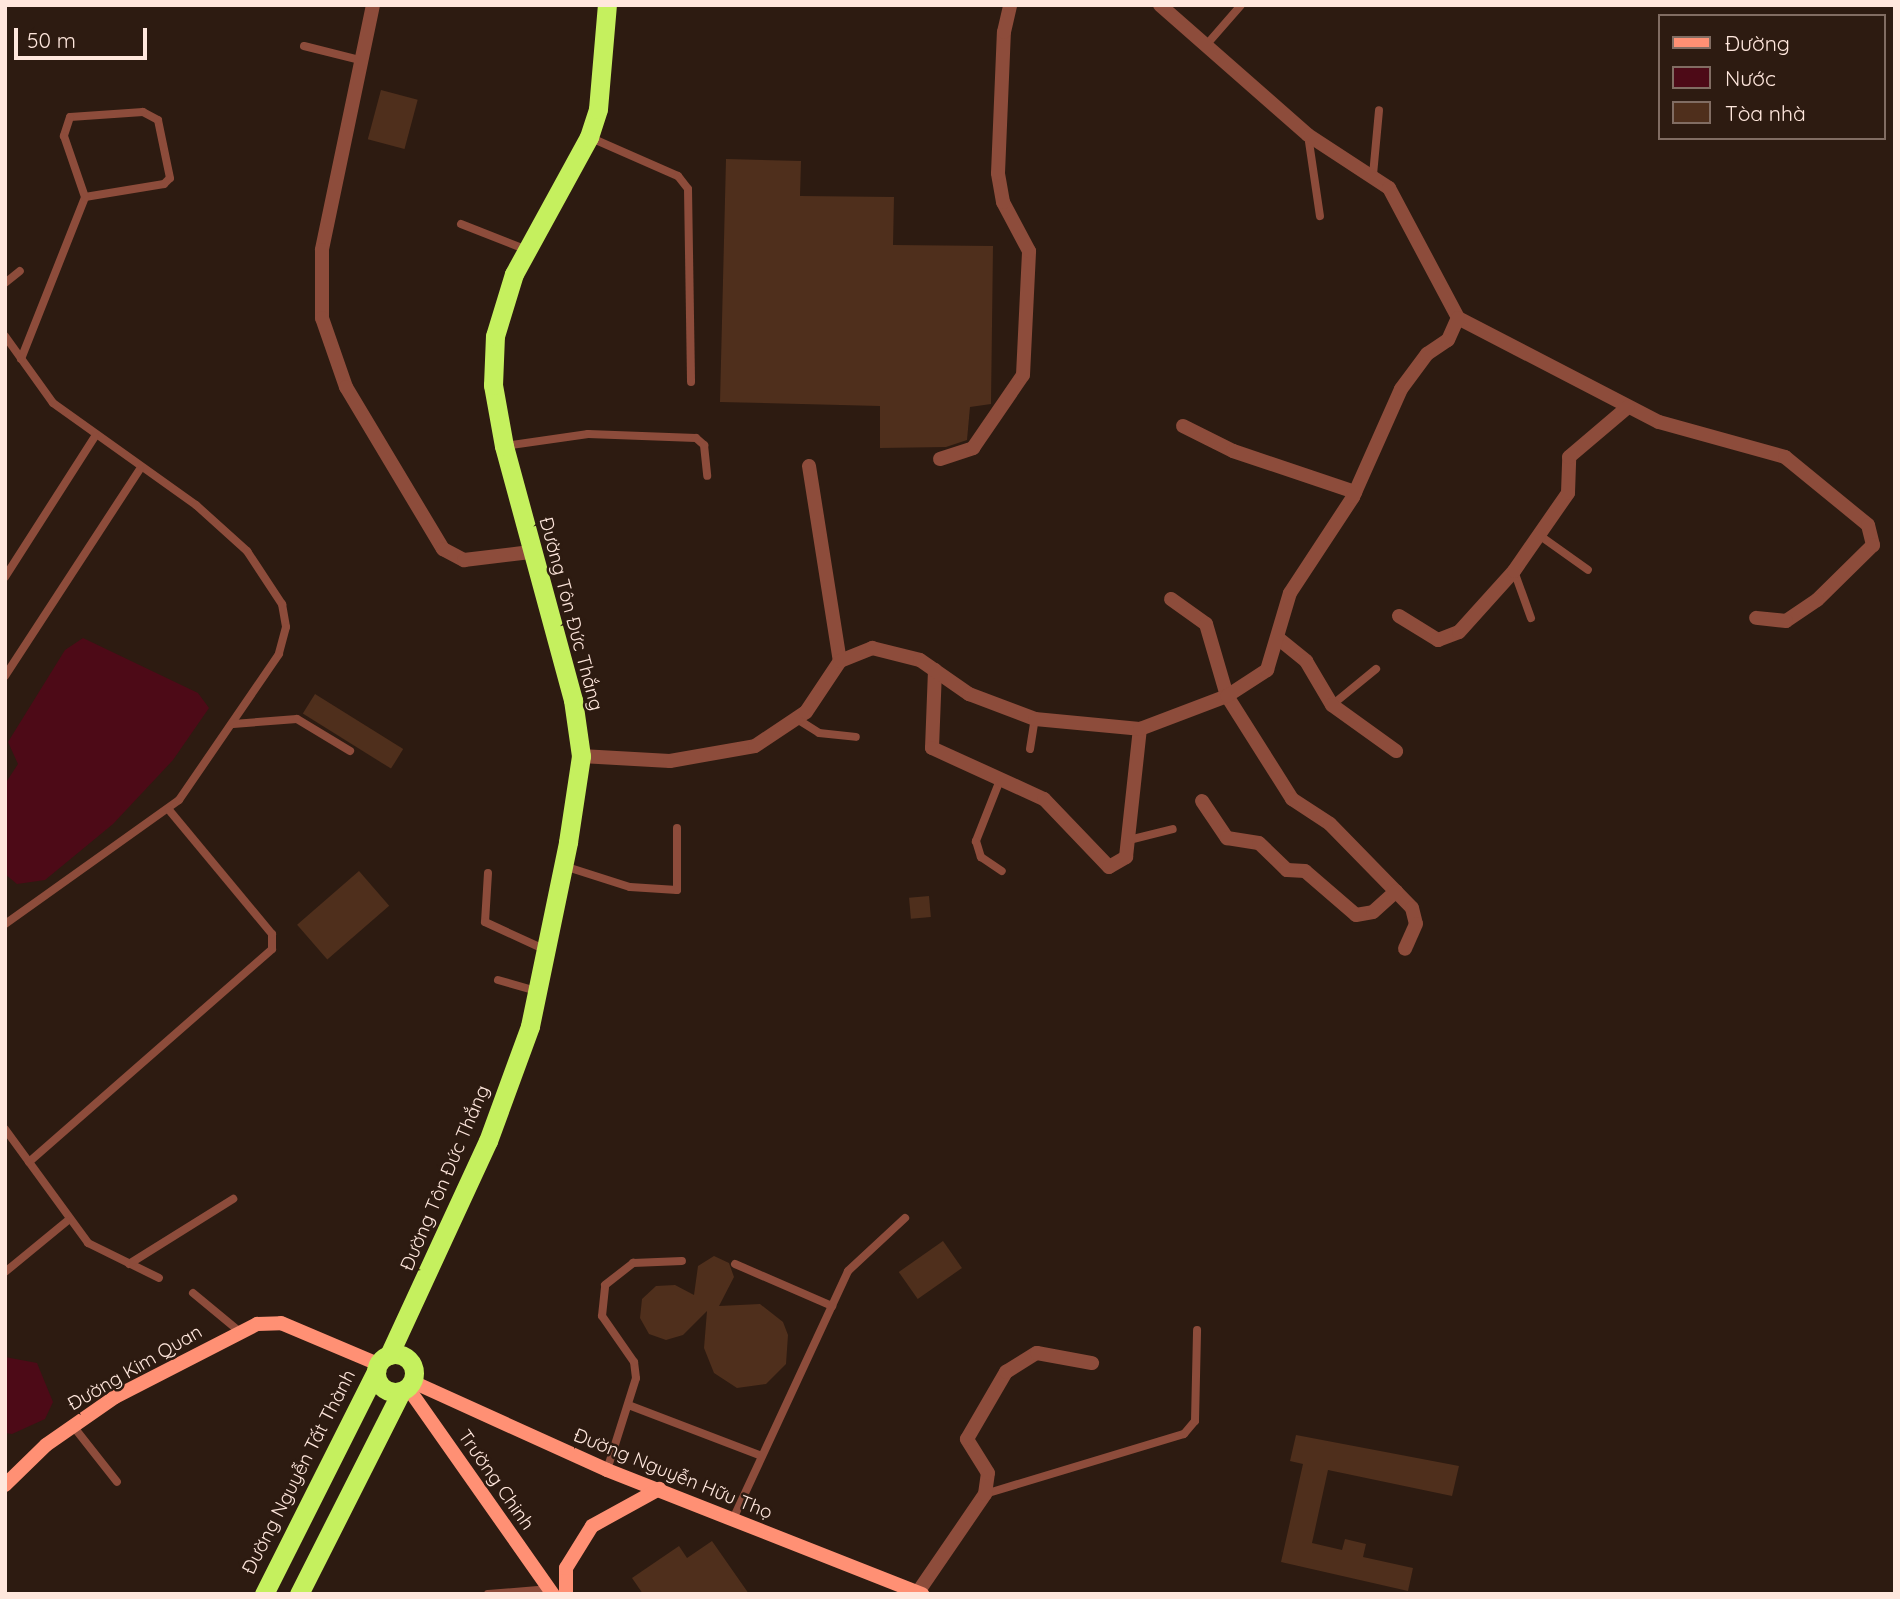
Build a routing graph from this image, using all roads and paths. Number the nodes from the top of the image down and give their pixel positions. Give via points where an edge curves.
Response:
1 (373, 5) edge
2 (607, 5) edge
3 (1010, 5) edge
4 (1160, 5) edge
5 (1241, 5) edge
6 (1208, 43) junction
7 (304, 46) dead end
8 (360, 60) junction
9 (1379, 110) dead end
10 (1308, 135) junction
11 (589, 137) junction
12 (1373, 175) junction
13 (85, 197) junction
14 (1320, 216) dead end
15 (461, 224) dead end
16 (527, 250) junction
17 (20, 271) dead end
18 (5, 284) edge
19 (1458, 318) junction
20 (5, 336) edge
21 (21, 359) junction
22 (691, 382) dead end
23 (1628, 407) junction
24 (1183, 426) dead end
25 (96, 436) junction
26 (504, 446) junction
27 (940, 459) dead end
28 (809, 466) dead end
29 (140, 469) junction
30 (707, 476) dead end
31 (1355, 492) junction
32 (1539, 535) junction
33 (531, 552) junction
34 (1588, 570) dead end
35 (1514, 571) junction
36 (5, 577) edge
37 (1171, 599) dead end
38 (1399, 616) dead end
39 (1531, 618) dead end
40 (1756, 618) dead end
41 (1279, 639) junction
42 (840, 661) junction
43 (1376, 669) dead end
44 (935, 670) junction
45 (5, 676) edge
46 (1227, 696) junction
47 (1332, 705) junction
48 (797, 719) junction
49 (1035, 719) junction
50 (233, 724) junction
51 (1140, 729) junction
52 (856, 737) dead end
53 (1030, 749) dead end
54 (350, 751) dead end
55 (1396, 751) dead end
56 (581, 756) junction
57 (1000, 780) junction
58 (1202, 801) dead end
59 (169, 810) junction
60 (677, 828) dead end
61 (1173, 829) dead end
62 (1129, 840) junction
63 (564, 866) junction
64 (1002, 871) dead end
65 (488, 873) dead end
66 (1396, 891) junction
67 (5, 924) edge
68 (1405, 949) dead end
69 (548, 951) junction
70 (498, 981) dead end
71 (539, 992) junction
72 (5, 1129) edge
73 (29, 1161) junction
74 (233, 1199) dead end
75 (905, 1218) dead end
76 (67, 1221) junction
77 (682, 1261) dead end
78 (129, 1264) junction
79 (735, 1264) dead end
80 (6, 1270) edge
81 (159, 1278) dead end
82 (193, 1293) dead end
83 (832, 1306) junction
84 (1197, 1330) dead end
85 (239, 1331) junction
86 (1092, 1363) dead end
87 (381, 1364) junction
88 (407, 1387) junction
89 (631, 1406) junction
90 (73, 1426) junction
91 (762, 1456) junction
92 (607, 1470) junction
93 (117, 1482) dead end
94 (5, 1485) edge
95 (659, 1489) junction
96 (985, 1494) junction
97 (733, 1519) junction
98 (552, 1592) edge
99 (921, 1593) edge
100 (264, 1594) edge
101 (299, 1594) edge
102 (488, 1594) edge
103 (566, 1594) edge

1 - 8 street
2 - 11 highway, Đường Tôn Đức Thắng via 598,109
3 - 27 street via 1003,32 998,173 1003,202 1029,251 1023,375 973,448
4 - 6 street
5 - 6 lane
6 - 10 street
7 - 8 lane
8 - 33 street via 321,250 321,318 333,356 451,557
9 - 12 lane
10 - 12 street
10 - 14 lane
11 - 16 highway, Đường Tôn Đức Thắng
11 - 22 lane via 678,176 688,190
12 - 19 street via 1399,199
13 - 13 lane via 64,136 70,117 143,112 158,120 170,178 164,184
13 - 21 lane
15 - 16 lane
16 - 26 highway, Đường Tôn Đức Thắng via 500,304 495,336 493,385
17 - 18 lane
19 - 23 street
19 - 31 street via 1448,340 1427,354 1401,389
20 - 21 lane
21 - 25 lane via 53,403
23 - 32 street via 1569,457 1568,493
23 - 40 street via 1785,457 1872,533 1870,551 1817,600 1786,621
24 - 31 street via 1233,451
25 - 29 lane
25 - 36 lane
26 - 30 lane via 588,434 696,438 704,444
26 - 33 highway, Đường Tôn Đức Thắng
28 - 42 street
29 - 45 lane
29 - 50 lane via 196,505 247,551 282,604 286,627 279,654
31 - 41 street via 1290,593
32 - 34 lane
32 - 35 street
33 - 56 highway, Đường Tôn Đức Thắng via 567,673
35 - 38 street via 1445,641
35 - 39 lane
37 - 46 street via 1206,624
41 - 46 street via 1267,670
41 - 47 street via 1306,660
42 - 44 street via 855,650 872,648
42 - 48 street
43 - 47 lane
44 - 49 street via 988,703
44 - 57 street via 932,748
46 - 51 street
46 - 66 street via 1292,799 1330,824
47 - 55 street
48 - 52 lane via 819,733
48 - 56 street via 755,746 704,759
49 - 51 street
49 - 53 lane
50 - 54 lane via 298,719
50 - 59 lane
51 - 62 street
56 - 63 highway, Đường Tôn Đức Thắng
57 - 62 street via 1060,810 1109,867 1122,863
57 - 64 lane via 976,841 981,857
58 - 66 street via 1227,838 1259,843 1287,870 1305,871 1350,912 1373,912
59 - 67 lane
59 - 73 lane via 272,934 272,949
60 - 63 lane via 677,890 630,887
61 - 62 lane
63 - 69 highway, Đường Tôn Đức Thắng
65 - 69 lane via 485,922
66 - 68 street via 1417,916
69 - 71 highway, Đường Tôn Đức Thắng
70 - 71 lane
71 - 87 highway, Đường Tôn Đức Thắng via 488,1141
72 - 73 lane
73 - 76 lane
74 - 78 lane
75 - 83 lane via 866,1250
76 - 78 lane via 98,1252
76 - 80 lane
77 - 89 lane via 633,1263 605,1285 602,1316 634,1362
78 - 81 lane
79 - 83 lane
82 - 85 lane
83 - 91 lane
84 - 96 lane via 1195,1421 1184,1434
85 - 87 main road, Đường Kim Quan via 281,1323
85 - 90 main road, Đường Kim Quan via 178,1360
86 - 96 street via 1037,1353 1006,1372 967,1439 988,1473
87 - 88 highway via 380,1386
87 - 88 highway via 410,1361
87 - 100 highway, Đường Nguyễn Tất Thành
88 - 92 main road, Đường Nguyễn Hữu Thọ
88 - 98 main road, Trường Chinh
88 - 101 highway
89 - 91 lane
89 - 92 lane
90 - 93 lane
90 - 94 main road, Đường Kim Quan
91 - 97 lane
92 - 95 main road, Đường Nguyễn Hữu Thọ
95 - 97 main road, Đường Nguyễn Hữu Thọ
95 - 103 main road via 592,1526 566,1568
96 - 99 street
97 - 99 main road, Đường Nguyễn Hữu Thọ
98 - 102 lane

